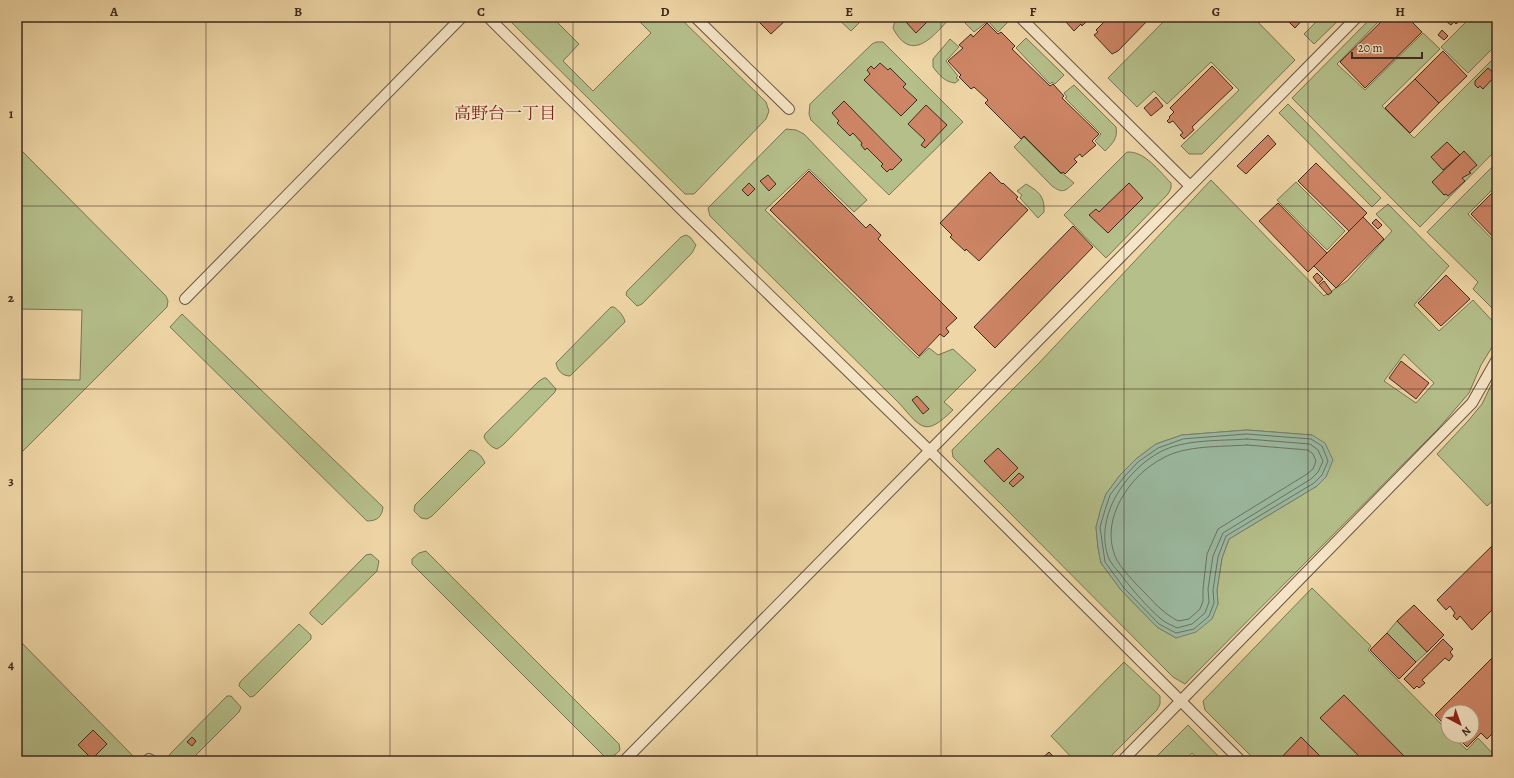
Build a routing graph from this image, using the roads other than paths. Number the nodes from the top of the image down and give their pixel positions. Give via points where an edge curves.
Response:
1 (462, 17) edge
2 (488, 17) edge
3 (695, 17) edge
4 (1357, 17) edge
5 (1026, 19) edge
6 (789, 109) dead end
7 (1190, 186) junction
8 (185, 300) dead end
9 (1497, 359) edge
10 (929, 450) junction
11 (1181, 701) junction
12 (624, 761) edge
13 (1122, 761) edge
14 (1241, 761) edge

1 - 8 lane
2 - 10 lane
3 - 6 lane
4 - 7 lane
5 - 7 lane
7 - 10 lane
9 - 11 lane via 1472,403
10 - 11 lane
10 - 12 lane
11 - 13 lane
11 - 14 lane

